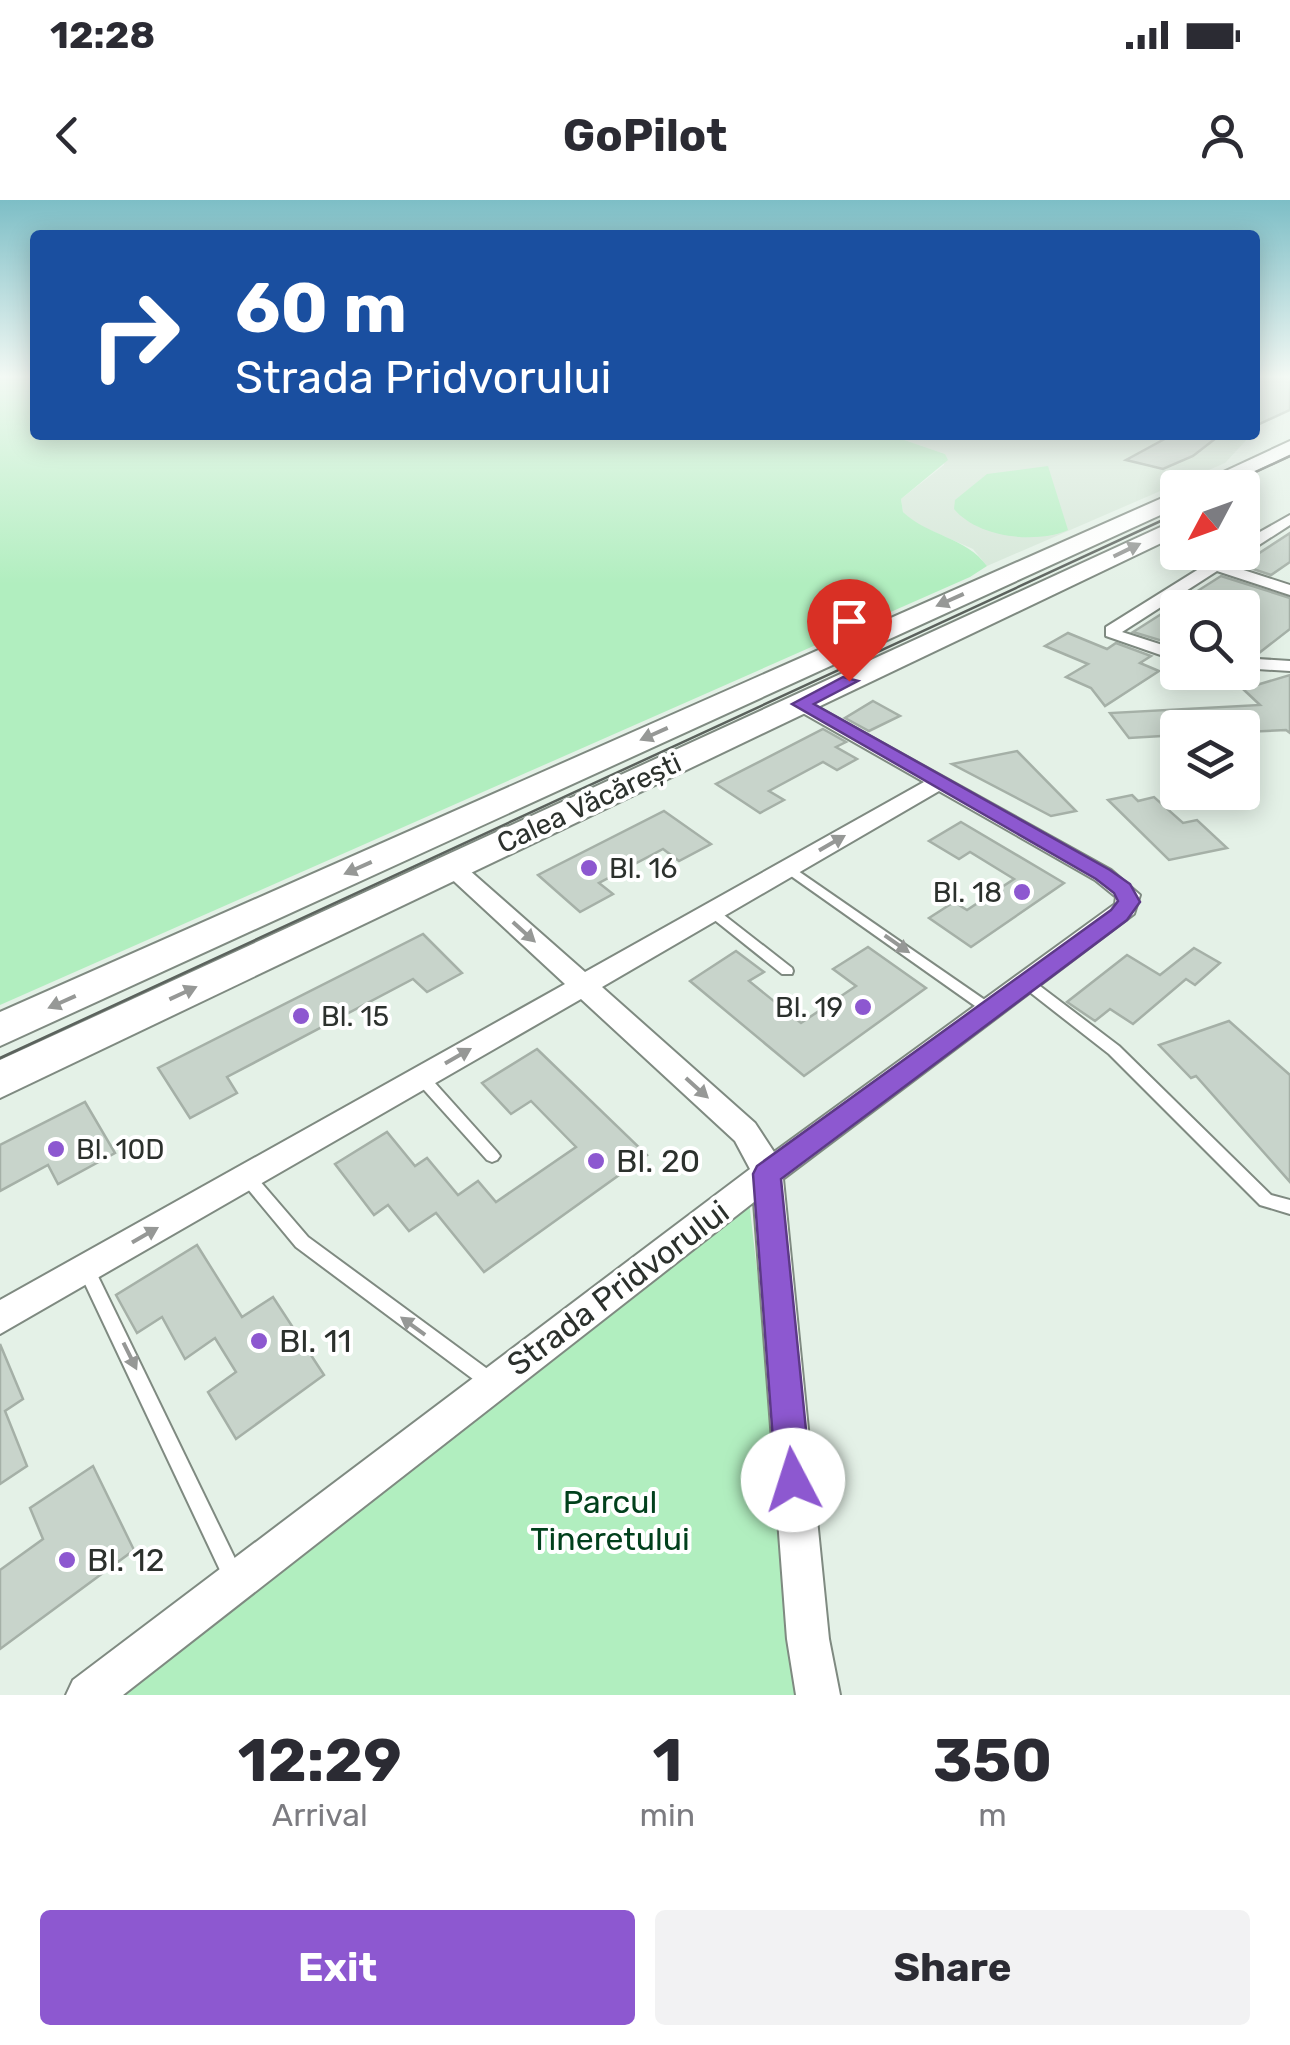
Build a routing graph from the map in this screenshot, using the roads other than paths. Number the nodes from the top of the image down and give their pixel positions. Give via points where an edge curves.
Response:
1 (1290, 447) edge
2 (1240, 470) edge
3 (1290, 496) edge
4 (1160, 506) edge
5 (1290, 520) edge
6 (1160, 534) edge
7 (1264, 536) junction
8 (1260, 538) edge
9 (1039, 560) junction
10 (1210, 570) edge
11 (1257, 570) edge
12 (1076, 574) junction
13 (1290, 586) edge
14 (1179, 590) edge
15 (1160, 602) edge
16 (1290, 646) edge
17 (1160, 650) edge
18 (1260, 664) edge
19 (1285, 666) edge
20 (801, 704) junction
21 (940, 782) junction
22 (452, 867) junction
23 (788, 868) junction
24 (711, 912) junction
25 (786, 971) dead end
26 (1027, 982) junction
27 (582, 984) junction
28 (990, 1010) junction
29 (0, 1030) edge
30 (421, 1077) junction
31 (0, 1080) edge
32 (492, 1156) dead end
33 (767, 1174) junction
34 (246, 1177) junction
35 (1290, 1207) edge
36 (86, 1269) junction
37 (0, 1318) edge
38 (493, 1383) junction
39 (236, 1582) junction
40 (88, 1695) edge
41 (818, 1695) edge

1 - 2 main road
3 - 7 street
4 - 9 main road, Calea Văcărești
5 - 7 street
12 -> 6 main road, Calea Văcărești
7 - 8 street
9 - 12 main road
9 -> 29 main road, Calea Văcărești
10 - 14 street
11 - 13 street
12 - 20 main road, Calea Văcărești
15 - 17 street via 1112,633
16 - 19 street via 1278,656
18 - 19 street
20 - 21 street, Strada Pridvorului
20 - 22 main road, Calea Văcărești
23 -> 21 street
21 - 26 street, Strada Pridvorului via 1103,874 1128,895 1119,915
22 -> 27 street
31 -> 22 main road, Calea Văcărești
23 - 24 street
23 -> 28 lane
24 - 25 lane
24 - 27 street
26 - 28 street, Strada Pridvorului
26 - 35 lane via 1114,1050 1266,1200
30 -> 27 street
27 -> 33 street via 745,1132
28 - 33 street, Strada Pridvorului
30 - 32 lane
30 - 34 street
33 - 38 street, Strada Pridvorului
33 - 41 street
36 -> 34 street
38 -> 34 lane via 302,1242
36 - 37 street
36 -> 39 lane
38 - 39 street, Strada Pridvorului
39 - 40 street, Strada Pridvorului

